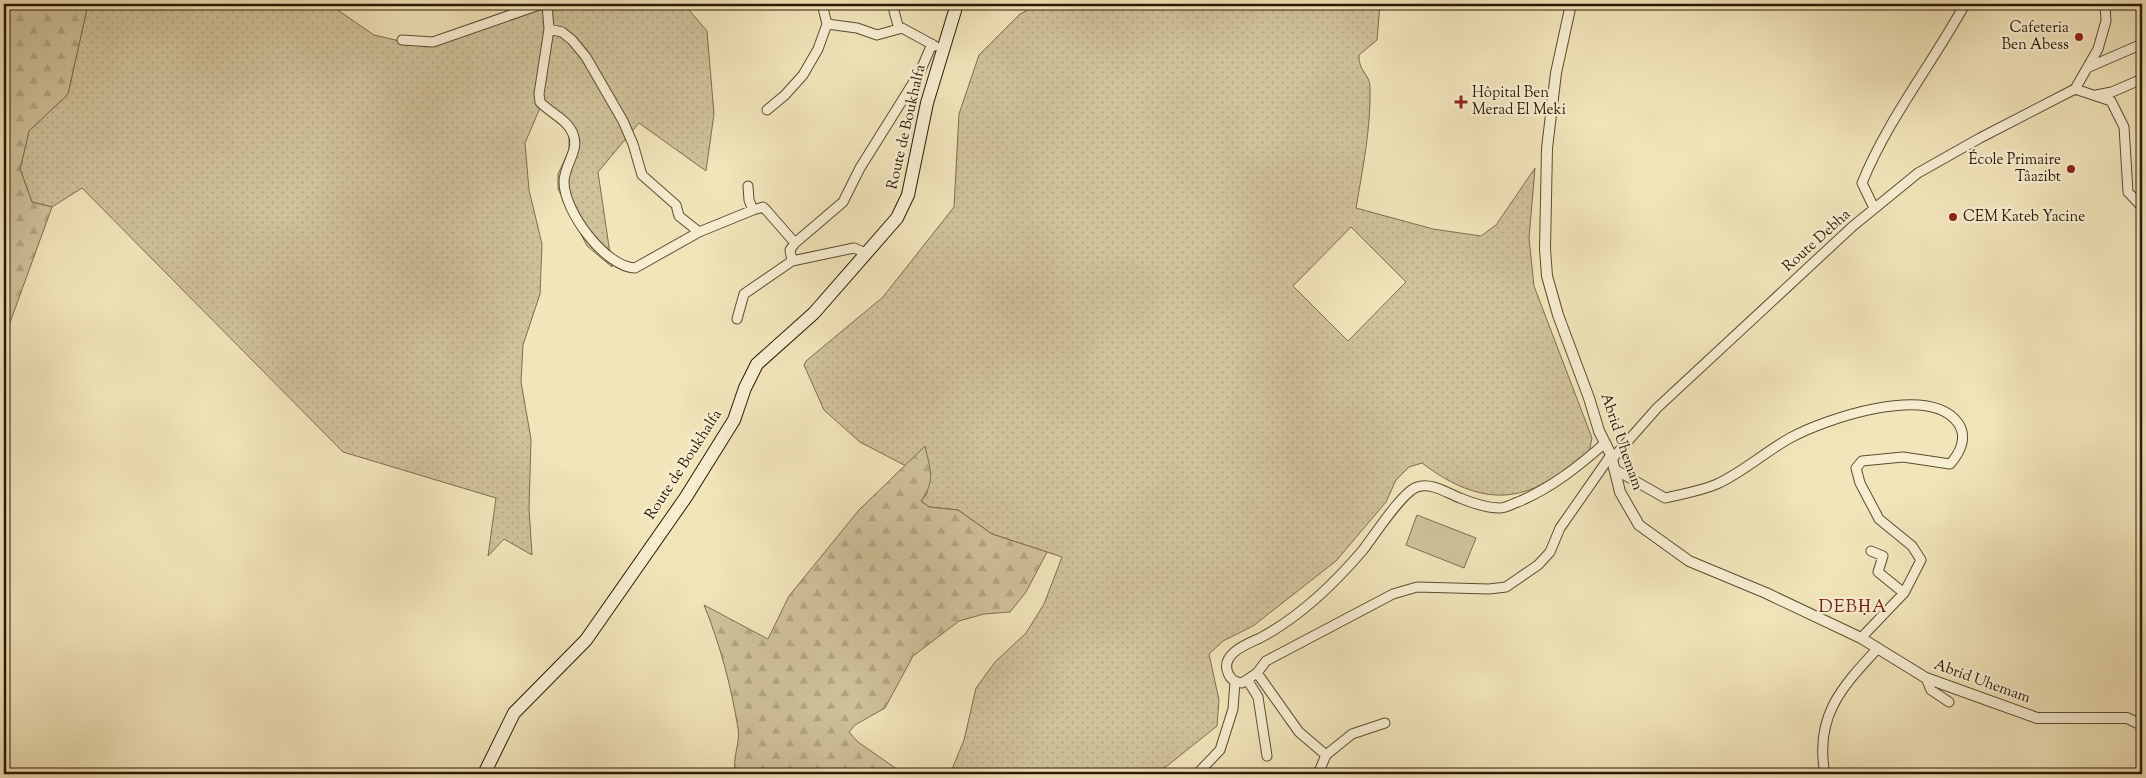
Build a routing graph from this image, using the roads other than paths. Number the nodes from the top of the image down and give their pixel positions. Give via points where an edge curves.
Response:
1 (542, 4) edge
2 (547, 4) edge
3 (822, 4) edge
4 (895, 4) edge
5 (958, 4) edge
6 (1571, 4) edge
7 (1965, 4) edge
8 (2105, 4) edge
9 (827, 24) junction
10 (549, 29) junction
11 (899, 29) junction
12 (402, 40) dead end
13 (2142, 44) edge
14 (937, 47) junction
15 (2089, 67) junction
16 (2142, 79) edge
17 (2075, 89) junction
18 (2094, 96) junction
19 (767, 110) dead end
20 (748, 186) dead end
21 (1874, 208) junction
22 (2142, 208) edge
23 (753, 210) junction
24 (699, 232) junction
25 (795, 243) junction
26 (866, 253) junction
27 (792, 261) junction
28 (737, 319) dead end
29 (1605, 443) junction
30 (1612, 461) junction
31 (1872, 551) dead end
32 (1904, 593) junction
33 (1861, 638) junction
34 (1878, 648) junction
35 (1257, 674) junction
36 (1926, 678) junction
37 (1248, 681) junction
38 (1235, 682) junction
39 (1949, 702) dead end
40 (1385, 723) dead end
41 (2142, 725) edge
42 (1326, 755) junction
43 (1267, 756) dead end
44 (484, 774) edge
45 (1197, 774) edge
46 (1318, 774) edge
47 (1825, 774) edge

1 - 12 street via 433,42
2 - 10 street
3 - 9 street
4 - 11 street
5 - 14 main road, Route de Boukhalfa
6 - 29 street, Abrid Uhemam via 1556,72 1547,148 1547,276
7 - 21 street via 1875,151 1862,183
8 - 15 street via 2106,21
9 - 11 street via 878,35
9 - 19 street via 818,49 803,75
10 - 24 street via 562,32 586,57 623,120 642,175 676,205 679,216
10 - 24 street via 540,102 566,123 574,134 575,147 564,174 564,184 570,206 589,236 605,254 626,268 635,268
11 - 14 street
13 - 15 street
14 - 25 street via 860,168 843,202
14 - 26 main road, Route de Boukhalfa via 908,195 897,218
15 - 17 street
16 - 18 street
17 - 18 street
17 - 21 street, Route Debha via 1918,173
18 - 22 street via 2110,101 2124,127 2128,192
20 - 23 street
21 - 30 street, Route Debha via 1657,408
23 - 24 street
23 - 25 street via 763,207
25 - 27 street via 790,250
26 - 27 street via 854,248
26 - 44 main road, Route de Boukhalfa via 814,313 757,364 734,420 686,497 586,640 514,713
27 - 28 street via 744,294
29 - 30 street, Abrid Uhemam
29 - 38 street via 1552,485 1502,508 1484,506 1434,487 1417,487 1404,497 1334,581 1303,610 1231,655 1227,671
30 - 32 street via 1666,498 1717,484 1793,436 1857,413 1898,404 1923,405 1946,413 1958,424 1963,439 1959,454 1950,464 1894,458 1862,461 1856,468 1878,519 1912,546 1921,560
30 - 33 street, Abrid Uhemam via 1620,492 1639,525 1689,561
30 - 35 street, Route Debha via 1560,528 1550,552 1538,565 1506,587 1417,587 1392,594 1266,661
31 - 32 street via 1883,556 1878,572
32 - 33 street
33 - 34 street, Abrid Uhemam
34 - 36 street, Abrid Uhemam
34 - 47 street via 1844,685 1828,714 1821,754
35 - 37 street, Route Debha
35 - 42 street via 1299,732
36 - 39 street via 1931,690
36 - 41 street, Abrid Uhemam via 2037,718 2127,718
37 - 38 street
37 - 43 street via 1258,698
38 - 45 street via 1233,709 1220,750
40 - 42 street via 1352,734
42 - 46 street

